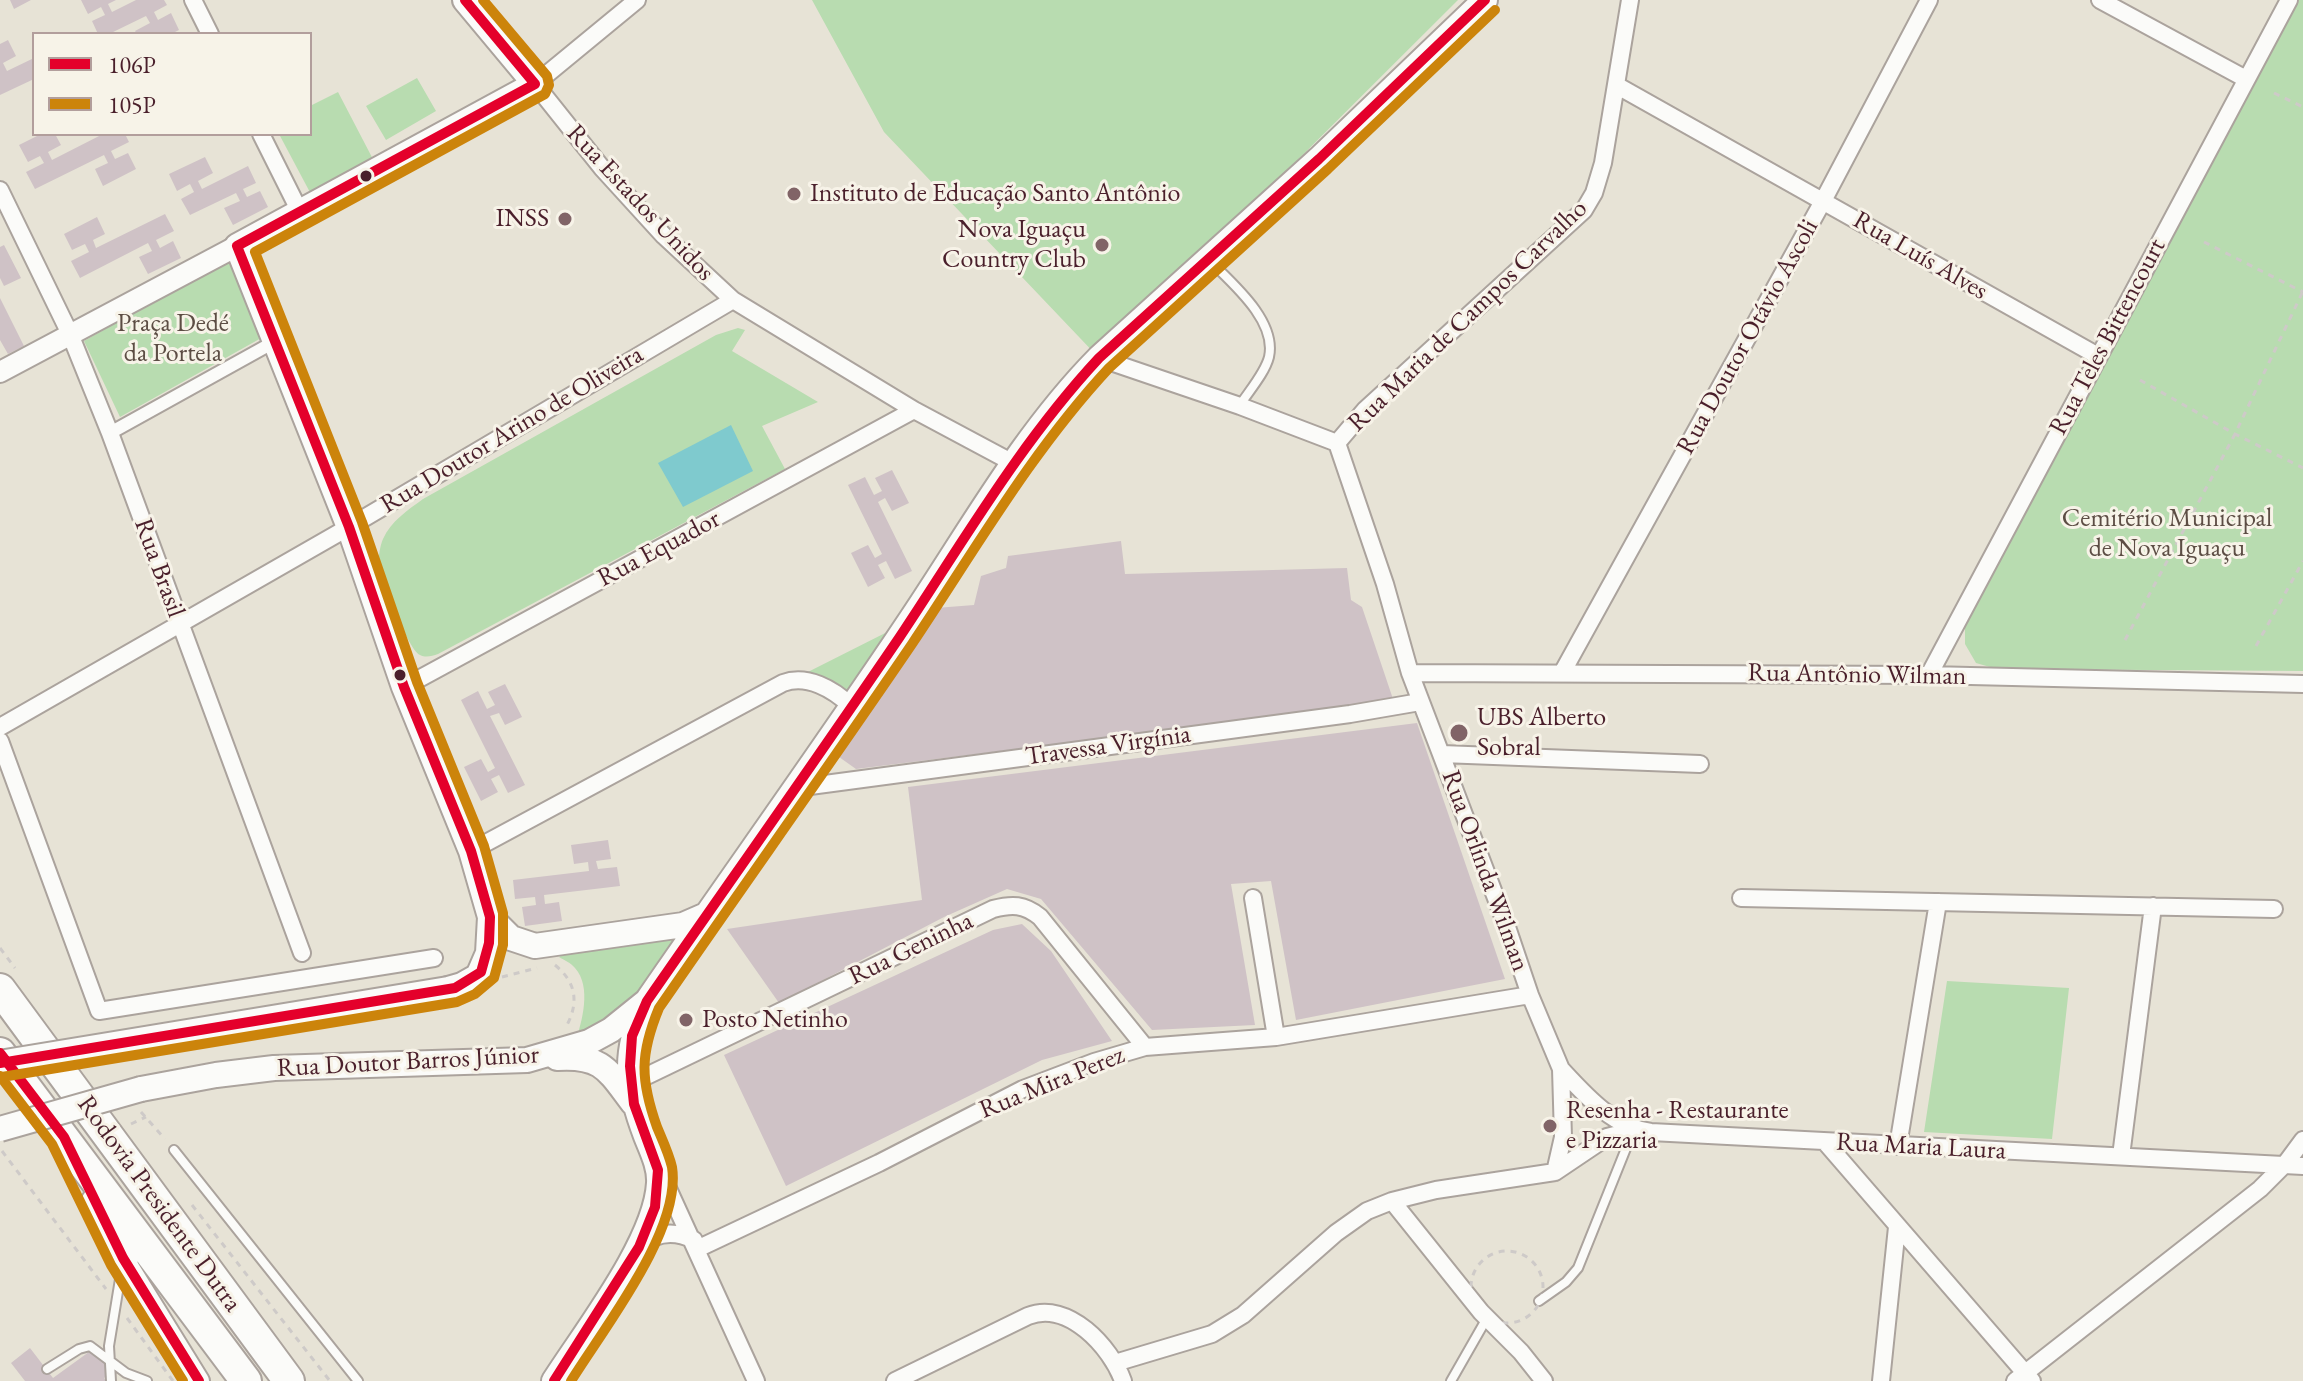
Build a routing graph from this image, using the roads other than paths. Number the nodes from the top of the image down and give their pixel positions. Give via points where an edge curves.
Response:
1 (193, 0) edge
2 (465, 0) edge
3 (637, 0) edge
4 (1485, 0) edge
5 (1630, 0) edge
6 (1929, 0) edge
7 (2100, 0) edge
8 (2289, 0) edge
9 (209, 32) edge
10 (2246, 79) junction
11 (535, 84) junction
12 (1616, 85) junction
13 (262, 136) edge
14 (0, 190) edge
15 (1823, 201) junction
16 (300, 212) junction
17 (237, 246) junction
18 (1209, 259) junction
19 (733, 300) junction
20 (70, 334) junction
21 (274, 342) junction
22 (2098, 356) junction
23 (1099, 358) junction
24 (0, 372) edge
25 (1240, 406) junction
26 (914, 410) junction
27 (110, 433) junction
28 (1337, 443) junction
29 (1015, 464) junction
30 (349, 527) junction
31 (180, 624) junction
32 (1410, 673) junction
33 (1562, 673) junction
34 (1929, 675) junction
35 (2303, 684) edge
36 (404, 687) junction
37 (1420, 702) junction
38 (851, 706) junction
39 (0, 727) edge
40 (0, 741) edge
41 (1442, 754) junction
42 (1700, 764) dead end
43 (795, 788) junction
44 (471, 851) junction
45 (1253, 898) dead end
46 (1741, 898) dead end
47 (1938, 902) junction
48 (2153, 906) junction
49 (2274, 909) dead end
50 (706, 915) junction
51 (490, 917) junction
52 (302, 953) dead end
53 (434, 958) dead end
54 (0, 989) edge
55 (1530, 995) junction
56 (647, 1001) junction
57 (1276, 1037) junction
58 (1145, 1047) junction
59 (0, 1053) edge
60 (527, 1060) junction
61 (0, 1063) edge
62 (1561, 1069) junction
63 (633, 1093) junction
64 (1634, 1130) junction
65 (64, 1137) junction
66 (1, 1140) edge
67 (2303, 1140) edge
68 (1826, 1143) junction
69 (1898, 1146) junction
70 (174, 1150) road end
71 (2121, 1156) junction
72 (656, 1162) junction
73 (2294, 1165) edge
74 (1555, 1172) junction
75 (1392, 1201) junction
76 (1897, 1227) junction
77 (696, 1244) junction
78 (639, 1247) junction
79 (123, 1258) junction
80 (1539, 1301) road end
81 (1484, 1315) junction
82 (242, 1318) junction
83 (109, 1362) junction
84 (1115, 1363) junction
85 (47, 1369) dead end
86 (2024, 1378) edge
87 (111, 1381) edge
88 (147, 1381) edge
89 (199, 1381) edge
90 (246, 1381) edge
91 (289, 1381) edge
92 (312, 1381) edge
93 (358, 1381) edge
94 (554, 1381) edge
95 (756, 1381) edge
96 (895, 1381) edge
97 (1123, 1381) edge
98 (1451, 1381) edge
99 (1544, 1381) edge
100 (1881, 1381) edge

1 - 9 street
2 - 11 main road, Rua Estados Unidos
3 - 11 street
4 - 18 main road, Rua Doutor Barros Júnior
5 - 12 street, Rua Maria de Campos Carvalho
6 - 15 street, Rua Doutor Otávio Ascoli
7 - 10 street
8 - 10 street, Rua Teles Bittencourt
10 - 22 street, Rua Teles Bittencourt
11 - 16 main road
11 - 19 street, Rua Estados Unidos via 664,236
12 - 15 street, Rua Luís Alves
12 - 28 street, Rua Maria de Campos Carvalho via 1603,163 1584,210 1365,410
13 - 16 street
14 - 20 street, Rua Brasil
15 - 22 street, Rua Luís Alves
15 - 33 street, Rua Doutor Otávio Ascoli
16 - 17 main road
17 - 20 street
17 - 21 main road
18 - 23 main road, Rua Doutor Barros Júnior
18 - 25 lane via 1250,301 1270,336 1269,359
19 - 26 street, Rua Estados Unidos
19 - 30 street, Rua Doutor Arino de Oliveira
20 - 24 street
20 - 27 street, Rua Brasil
21 - 27 street
21 - 30 main road
22 - 34 street, Rua Teles Bittencourt
23 - 25 street
23 - 29 main road, Rua Doutor Barros Júnior via 1073,384
25 - 28 street
26 - 29 street, Rua Estados Unidos
26 - 36 street, Rua Equador
27 - 31 street, Rua Brasil
28 - 32 street, Rua Orlinda Wilman
29 - 38 main road, Rua Doutor Barros Júnior
30 - 31 street, Rua Doutor Arino de Oliveira
30 - 36 main road
31 - 39 street, Rua Doutor Arino de Oliveira
31 - 52 street, Rua Brasil
32 - 33 street, Rua Antônio Wilman
32 - 37 street, Rua Orlinda Wilman
33 - 34 street, Rua Antônio Wilman
34 - 35 street, Rua Antônio Wilman
36 - 44 main road
37 - 41 street, Rua Orlinda Wilman
37 - 43 street, Travessa Virgínia
38 - 43 main road, Rua Doutor Barros Júnior
38 - 44 street via 806,680 783,683
40 - 53 street via 99,1011
41 - 42 street
41 - 55 street, Rua Orlinda Wilman
43 - 50 main road, Rua Doutor Barros Júnior
44 - 51 main road
45 - 57 street
46 - 47 street
47 - 48 street
47 - 69 street
48 - 49 street
48 - 71 street
50 - 51 main road via 683,925 535,946 511,938
50 - 56 main road, Rua Doutor Barros Júnior
51 - 61 main road, bridge via 484,967 474,979 451,989
54 - 82 highway, Rodovia Presidente Dutra
55 - 57 street, Rua Mira Perez
55 - 62 street, Rua Orlinda Wilman
56 - 60 main road, Rua Doutor Barros Júnior via 589,1042
56 - 63 main road via 632,1036
57 - 58 street, Rua Mira Perez
58 - 63 street, Rua Geninha via 1040,917 1008,905
58 - 77 street, Rua Mira Perez via 1023,1089 879,1163
59 - 65 highway, Rodovia Presidente Dutra
60 - 63 main road via 590,1060
60 - 66 main road, Rua Doutor Barros Júnior, bridge via 274,1068 216,1075 141,1089
62 - 64 street
62 - 74 street, Rua Orlinda Wilman via 1563,1137
63 - 72 main road
64 - 68 street, Rua Maria Laura
64 - 74 street via 1607,1137
64 - 80 lane via 1578,1268
65 - 79 highway
65 - 90 highway, Rodovia Presidente Dutra
67 - 73 street
68 - 69 street, Rua Maria Laura
68 - 76 street
69 - 71 street, Rua Maria Laura
70 - 93 lane
71 - 73 street, Rua Maria Laura
72 - 77 street
72 - 78 main road via 656,1201
73 - 86 street
74 - 75 street
75 - 81 street
75 - 84 street via 1352,1220 1227,1326
76 - 86 street
76 - 100 street
77 - 78 street via 663,1234
77 - 95 street
78 - 94 main road
79 - 83 lane
79 - 89 street
81 - 98 lane
81 - 99 street
82 - 91 highway, Rodovia Presidente Dutra
82 - 92 highway via 280,1341
83 - 85 lane via 90,1346
83 - 87 lane
83 - 88 lane
84 - 96 street via 1078,1324 1061,1315 1039,1313
84 - 97 street

